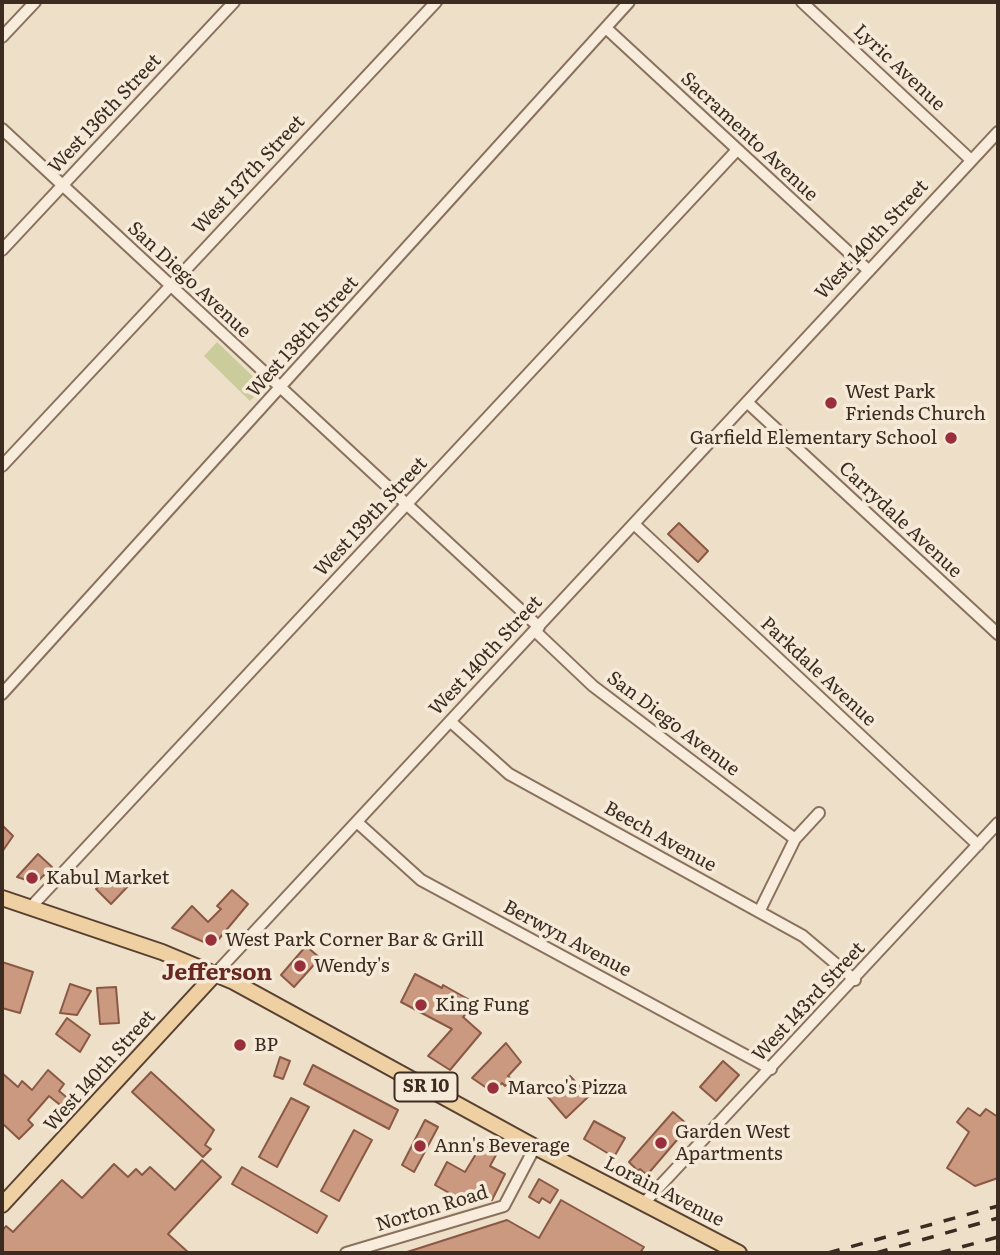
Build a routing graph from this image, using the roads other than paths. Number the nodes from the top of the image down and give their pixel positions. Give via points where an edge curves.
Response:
1 (35, 2) edge
2 (234, 2) edge
3 (436, 2) edge
4 (629, 2) edge
5 (802, 2) edge
6 (606, 28) junction
7 (2, 37) edge
8 (2, 129) edge
9 (998, 132) edge
10 (737, 150) junction
11 (971, 160) junction
12 (62, 185) junction
13 (2, 250) edge
14 (869, 271) junction
15 (170, 285) junction
16 (280, 389) junction
17 (748, 403) junction
18 (2, 466) edge
19 (406, 505) junction
20 (634, 524) junction
21 (537, 629) junction
22 (998, 634) edge
23 (2, 694) edge
24 (451, 722) junction
25 (819, 813) dead end
26 (358, 823) junction
27 (998, 823) edge
28 (795, 839) junction
29 (978, 845) junction
30 (2, 898) edge
31 (30, 908) junction
32 (760, 912) junction
33 (216, 973) junction
34 (855, 980) junction
35 (771, 1069) junction
36 (535, 1147) junction
37 (644, 1203) junction
38 (2, 1205) edge
39 (346, 1253) edge
40 (739, 1253) edge

1 - 7 street
2 - 12 street, West 136th Street
3 - 15 street, West 137th Street
4 - 6 street, West 138th Street
5 - 11 street, Lyric Avenue
6 - 10 street, Sacramento Avenue
6 - 16 street, West 138th Street
8 - 12 street, San Diego Avenue
9 - 11 street, West 140th Street
10 - 14 street, Sacramento Avenue
10 - 19 street, West 139th Street
11 - 14 street, West 140th Street
12 - 13 street, West 136th Street
12 - 15 street, San Diego Avenue
14 - 17 street, West 140th Street
15 - 16 street, San Diego Avenue
15 - 18 street, West 137th Street
16 - 19 street, San Diego Avenue
16 - 23 street, West 138th Street
17 - 20 street, West 140th Street
17 - 22 street, Carrydale Avenue
19 - 21 street, San Diego Avenue
19 - 31 street, West 139th Street
20 - 21 street, West 140th Street
20 - 29 street, Parkdale Avenue
21 - 24 street, West 140th Street
21 - 28 street, San Diego Avenue via 593,686
24 - 26 street, West 140th Street
24 - 32 street, Beech Avenue via 509,774
25 - 28 street
26 - 33 street, West 140th Street
26 - 35 street, Berwyn Avenue via 421,880
27 - 29 street, West 143rd Street
28 - 32 street
29 - 34 street, West 143rd Street
30 - 31 main road, Lorain Avenue / SR 10
31 - 33 main road, Lorain Avenue / SR 10
32 - 34 street, Beech Avenue via 803,936
33 - 36 main road, Lorain Avenue / SR 10
33 - 38 main road, West 140th Street
34 - 35 street, West 143rd Street
35 - 37 street, West 143rd Street
36 - 37 main road, Lorain Avenue / SR 10
36 - 39 street, Norton Road via 504,1206
37 - 40 main road, Lorain Avenue / SR 10

